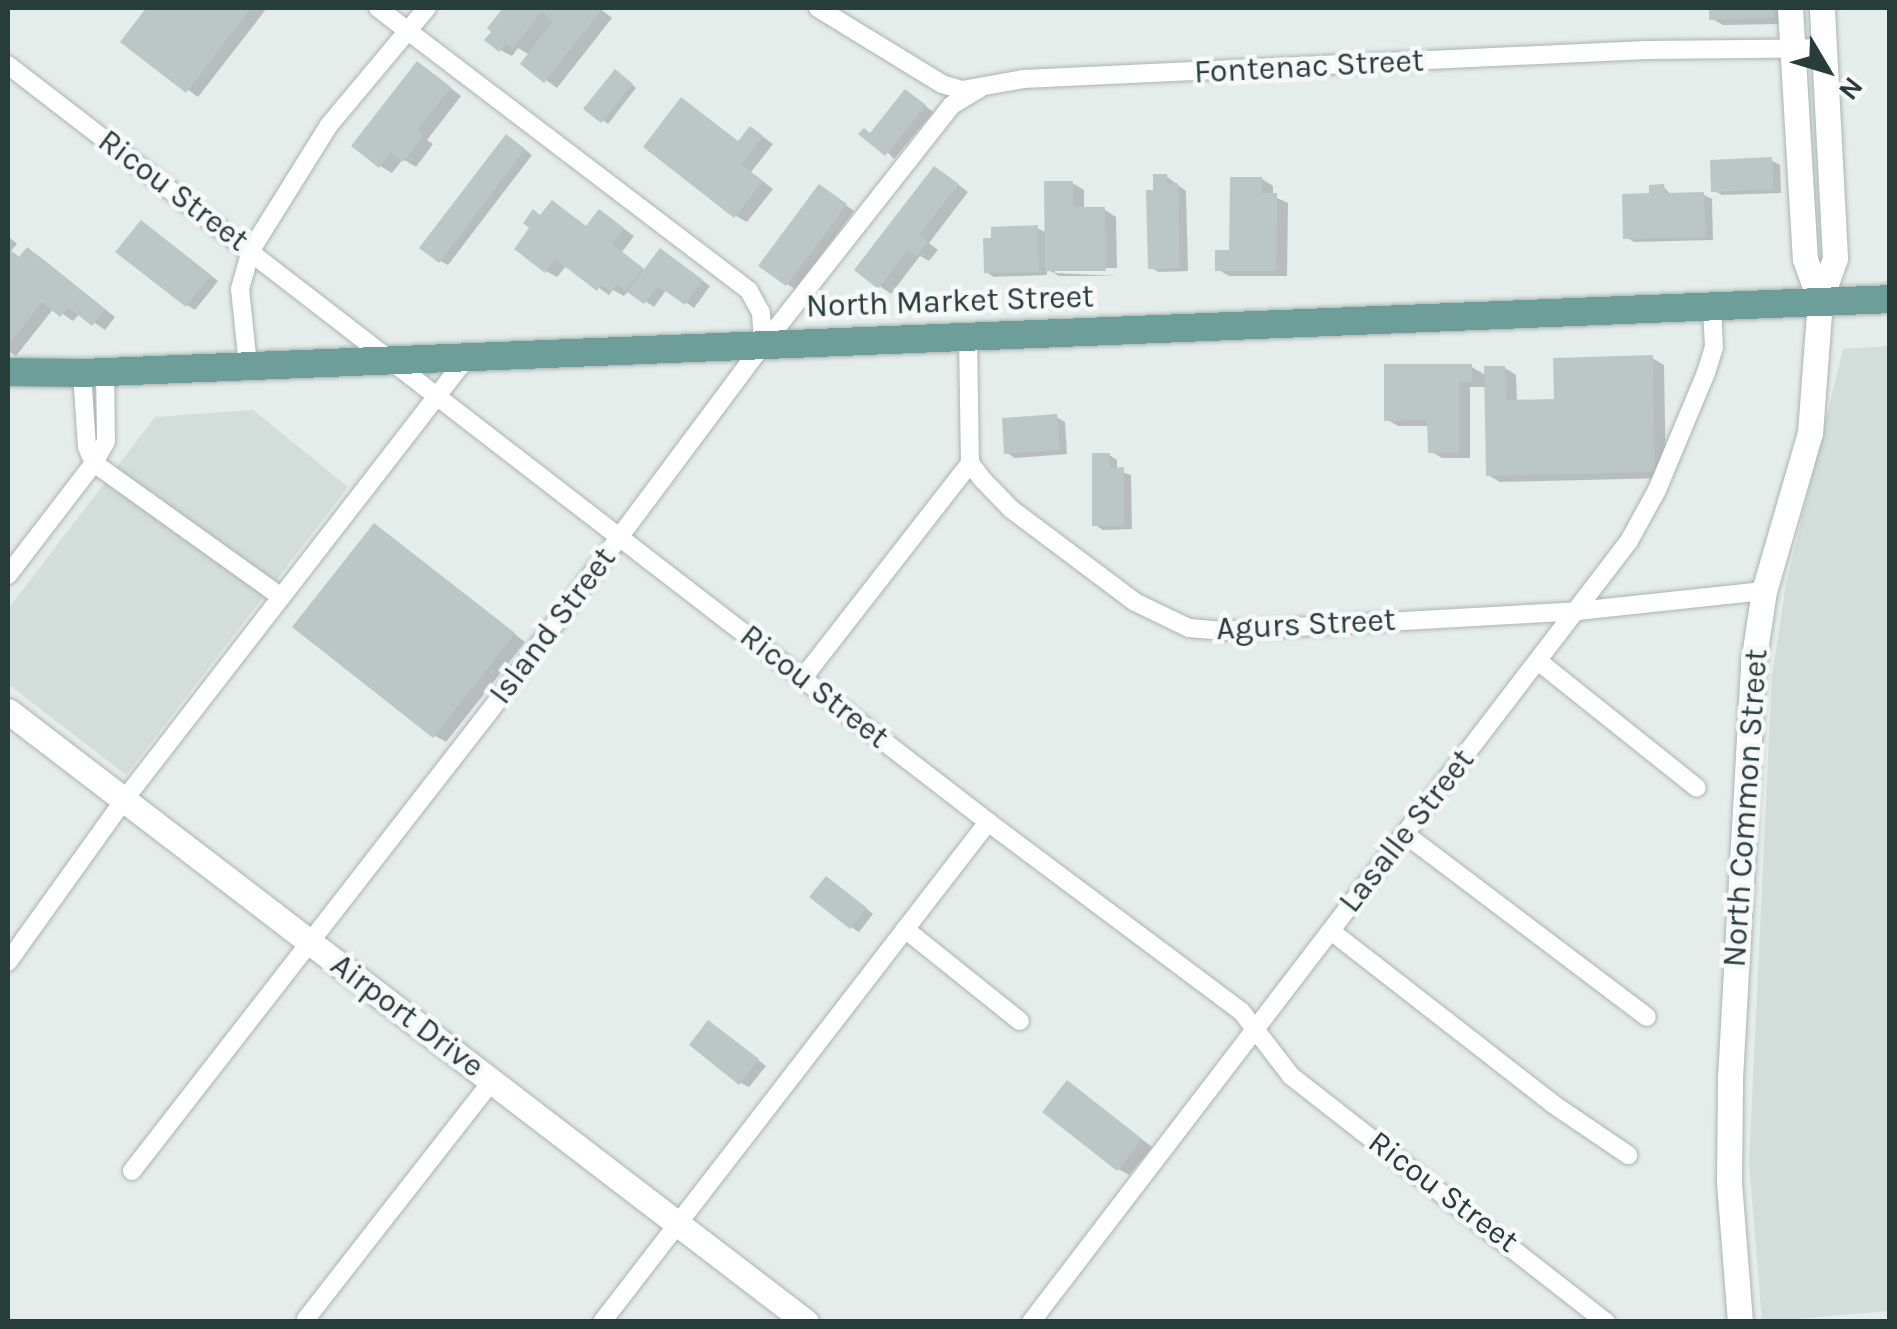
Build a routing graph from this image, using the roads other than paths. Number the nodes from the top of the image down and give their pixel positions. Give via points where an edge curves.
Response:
1 (378, 8) edge
2 (427, 8) edge
3 (818, 8) edge
4 (1790, 8) edge
5 (1822, 8) edge
6 (408, 30) junction
7 (1792, 48) junction
8 (1824, 48) junction
9 (8, 65) edge
10 (980, 88) junction
11 (251, 250) junction
12 (1890, 299) edge
13 (1820, 301) junction
14 (1712, 307) junction
15 (968, 337) junction
16 (763, 344) junction
17 (468, 356) junction
18 (393, 359) junction
19 (248, 365) junction
20 (94, 372) junction
21 (9, 374) edge
22 (438, 395) junction
23 (94, 463) junction
24 (970, 464) junction
25 (621, 537) junction
26 (8, 575) edge
27 (1764, 591) junction
28 (281, 598) junction
29 (1577, 611) junction
30 (1538, 661) junction
31 (802, 678) junction
32 (8, 711) edge
33 (1697, 788) dead end
34 (124, 800) junction
35 (988, 822) junction
36 (1405, 834) junction
37 (905, 930) junction
38 (1331, 930) junction
39 (310, 943) junction
40 (8, 962) edge
41 (1646, 1017) dead end
42 (1020, 1021) dead end
43 (1256, 1028) junction
44 (492, 1081) junction
45 (1628, 1155) dead end
46 (132, 1171) dead end
47 (677, 1224) junction
48 (306, 1319) edge
49 (602, 1322) edge
50 (806, 1322) edge
51 (1031, 1322) edge
52 (1606, 1322) edge
53 (1740, 1322) edge

1 - 6 street
2 - 6 street
3 - 10 street, Fontenac Street via 942,84
4 - 7 main road, North Common Street
5 - 8 main road, North Common Street
6 - 11 street via 303,160
6 - 16 street via 749,291 760,313
7 - 8 street, Fontenac Street
7 - 10 street, Fontenac Street via 1023,79
7 - 13 main road, North Common Street via 1805,259
8 - 13 main road, North Common Street via 1835,238
9 - 11 street, Ricou Street
10 - 16 street, Island Street via 952,105
11 - 18 street, Ricou Street
11 - 19 street via 240,289
12 - 13 main road, North Market Street
13 - 14 main road, North Market Street
13 - 27 main road, North Common Street via 1810,433
14 - 15 main road, North Market Street
14 - 29 street, Lasalle Street via 1714,347 1657,490
15 - 16 main road, North Market Street
15 - 24 street
16 - 17 main road, North Market Street
16 - 25 street, Island Street
17 - 18 main road, North Market Street
17 - 22 street
18 - 19 main road, North Market Street
18 - 22 street, Ricou Street
19 - 20 main road, North Market Street
20 - 21 main road, North Market Street
20 - 23 street via 87,447
22 - 25 street, Ricou Street
22 - 28 street
23 - 26 street
23 - 28 street
24 - 29 street, Agurs Street via 1011,509 1135,602 1189,628
24 - 31 street
25 - 31 street, Ricou Street
25 - 39 street, Island Street
27 - 29 street, Agurs Street
27 - 53 main road, North Common Street via 1753,663 1730,1078 1729,1181
28 - 34 street
29 - 30 street, Lasalle Street
30 - 33 street
30 - 36 street, Lasalle Street
31 - 35 street, Ricou Street
32 - 34 main road, Airport Drive
34 - 39 main road, Airport Drive
34 - 40 street
35 - 37 street
35 - 43 street, Ricou Street
36 - 38 street, Lasalle Street
36 - 41 street
37 - 42 street
37 - 47 street
38 - 43 street, Lasalle Street
38 - 45 street
39 - 44 main road, Airport Drive
39 - 46 street, Island Street
43 - 51 street, Lasalle Street
43 - 52 street, Ricou Street via 1291,1076
44 - 47 main road, Airport Drive
44 - 48 street
47 - 49 street
47 - 50 main road, Airport Drive

